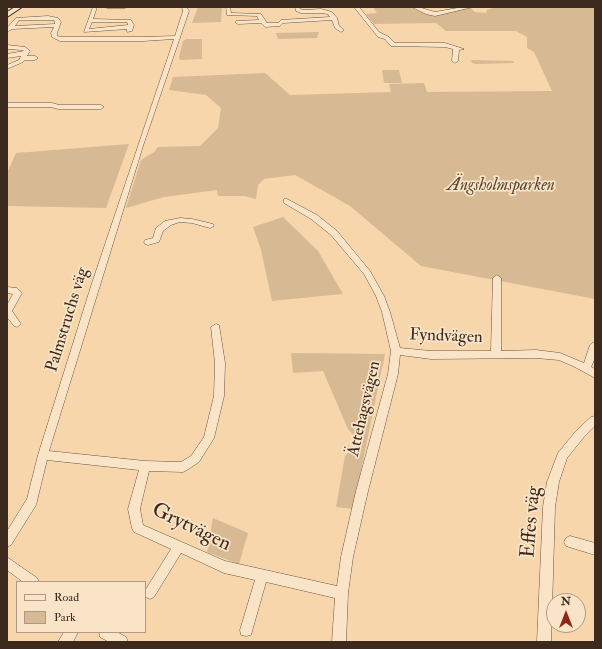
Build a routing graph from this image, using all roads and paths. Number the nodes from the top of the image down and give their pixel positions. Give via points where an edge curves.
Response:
1 (19, 7) edge
2 (95, 7) edge
3 (106, 7) edge
4 (125, 7) edge
5 (184, 7) edge
6 (228, 7) edge
7 (297, 7) edge
8 (356, 7) edge
9 (414, 7) edge
10 (471, 7) edge
11 (7, 14) edge
12 (334, 18) junction
13 (90, 20) junction
14 (263, 21) junction
15 (238, 22) dead end
16 (57, 25) junction
17 (131, 27) junction
18 (9, 29) edge
19 (341, 30) dead end
20 (177, 37) junction
21 (126, 39) junction
22 (7, 47) edge
23 (7, 56) edge
24 (24, 56) junction
25 (35, 58) dead end
26 (455, 61) dead end
27 (7, 67) edge
28 (7, 105) edge
29 (101, 107) dead end
30 (287, 201) dead end
31 (210, 226) dead end
32 (148, 242) dead end
33 (497, 278) dead end
34 (7, 290) edge
35 (7, 311) edge
36 (17, 324) dead end
37 (216, 326) dead end
38 (595, 345) edge
39 (396, 351) junction
40 (496, 354) junction
41 (586, 368) junction
42 (595, 374) edge
43 (595, 420) edge
44 (43, 455) junction
45 (145, 466) junction
46 (7, 541) edge
47 (570, 542) dead end
48 (179, 546) junction
49 (595, 549) edge
50 (7, 563) edge
51 (262, 576) junction
52 (32, 581) edge
53 (150, 593) dead end
54 (342, 593) junction
55 (246, 630) dead end
56 (71, 633) edge
57 (107, 633) edge
58 (65, 642) edge
59 (121, 642) edge
60 (339, 642) edge
61 (544, 642) edge

1 - 11 street
2 - 13 street
3 - 4 street
5 - 20 street, Palmstruchs väg via 186,11
6 - 14 street via 229,14 258,15
7 - 12 street via 302,12 330,13
8 - 26 street via 379,34 393,45 445,45 459,49
9 - 10 street via 435,14
12 - 14 street via 265,25
12 - 19 street
13 - 17 street via 129,21
13 - 17 street via 86,31
14 - 15 street
16 - 18 street
16 - 18 street via 56,19 18,19
16 - 21 street via 54,33 55,37 60,39
17 - 21 street
20 - 21 street
20 - 44 street, Palmstruchs väg
22 - 24 street via 23,48 27,51
23 - 24 street
24 - 25 street
24 - 27 street via 21,61
28 - 29 street
30 - 39 street, Ättehagsvägen via 334,233 367,273 386,312
31 - 32 street via 192,220 168,223 159,230 156,240
33 - 40 street, Fyndvägen
34 - 35 street via 18,293
35 - 36 street
37 - 45 street via 220,363 219,396 209,438 195,459 183,467
38 - 41 street
39 - 40 street, Fyndvägen via 431,355
39 - 54 street, Ättehagsvägen via 394,374 362,491 347,557
40 - 41 street, Fyndvägen via 554,356
41 - 42 street, Fyndvägen
43 - 61 street, Effes väg via 562,456 554,482 550,507
44 - 45 street
44 - 46 street, Palmstruchs väg via 32,501
45 - 48 street, Grytvägen via 134,508 138,528
47 - 49 street
48 - 51 street, Grytvägen via 224,567
48 - 53 street
50 - 52 street
51 - 54 street
51 - 55 street
54 - 60 street, Ättehagsvägen
56 - 58 street
57 - 59 street

